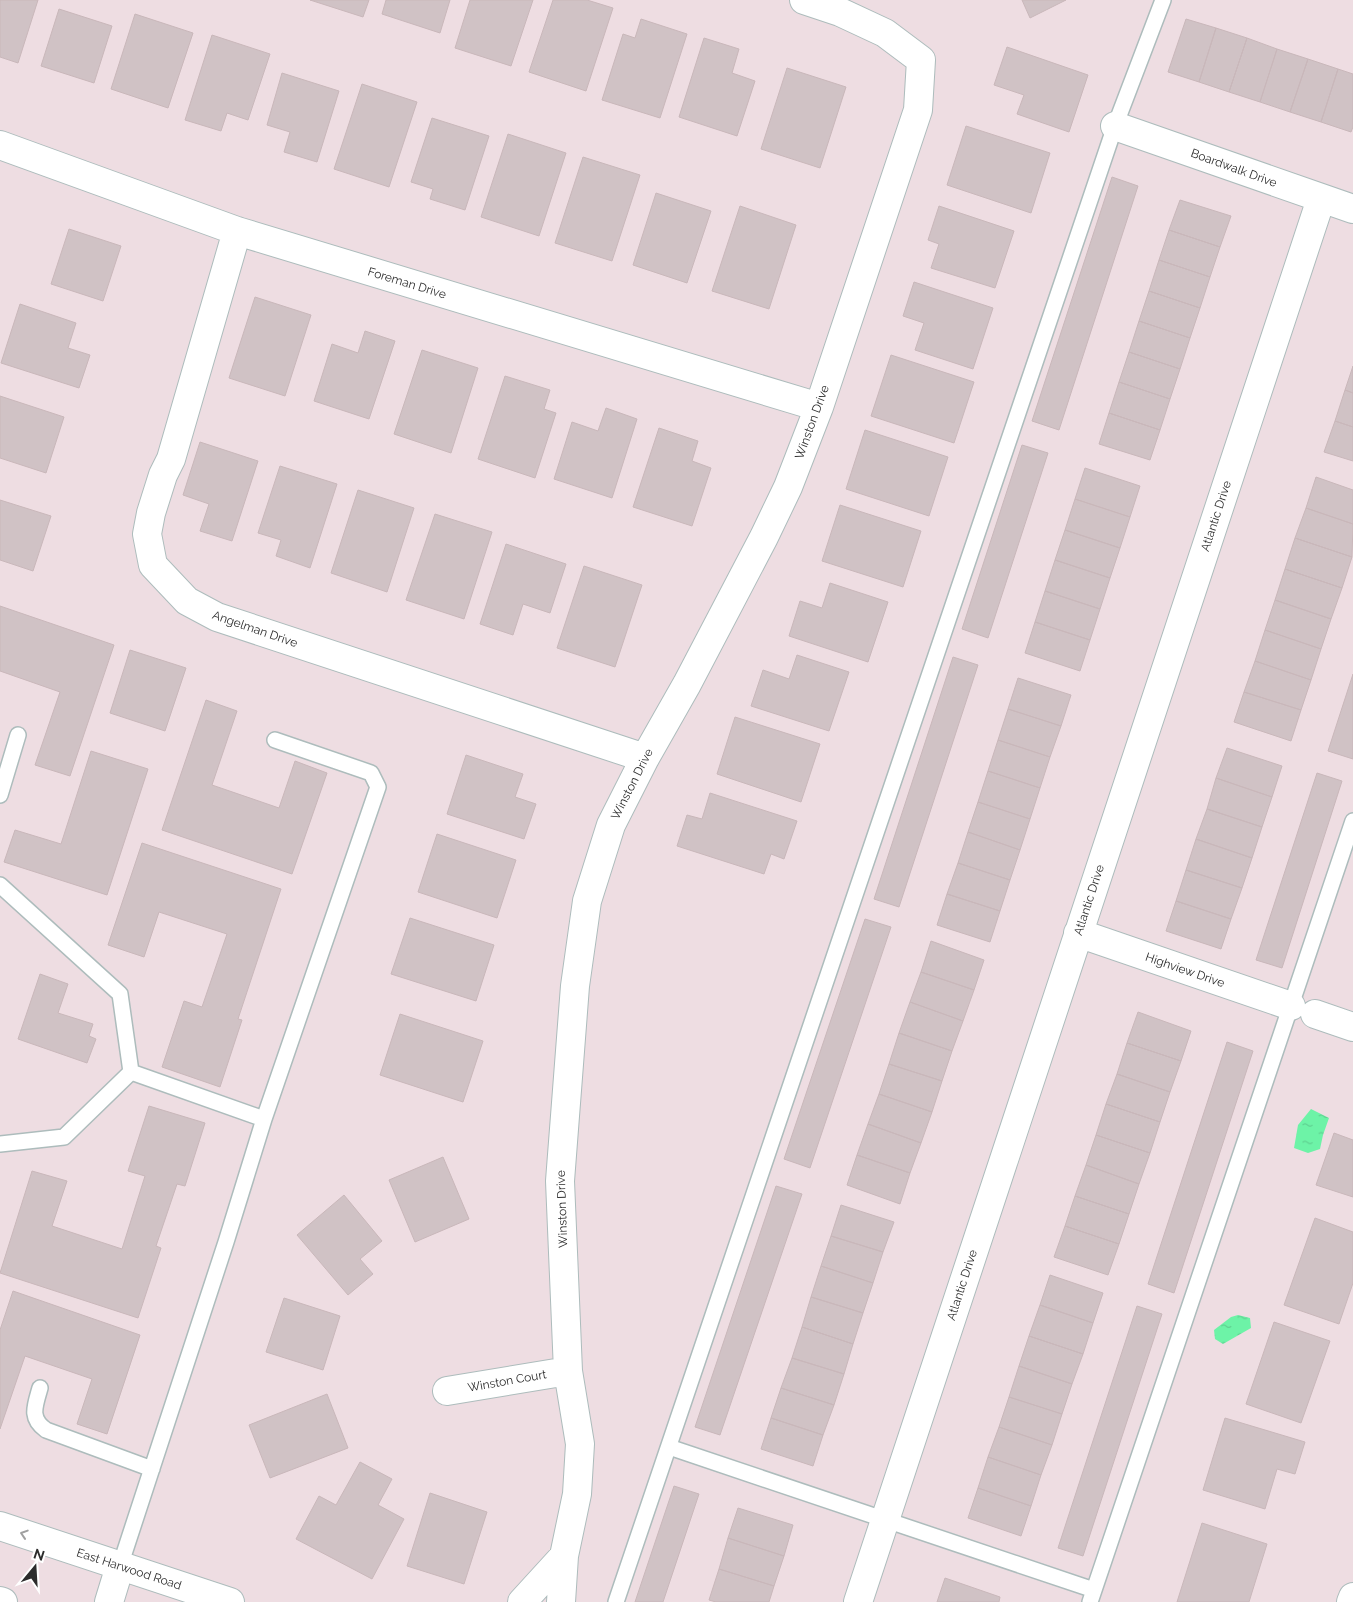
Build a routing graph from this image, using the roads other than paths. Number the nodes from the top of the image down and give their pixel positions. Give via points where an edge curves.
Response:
1 (804, 0) edge
2 (1163, 0) edge
3 (1115, 126) junction
4 (0, 145) edge
5 (1321, 199) junction
6 (1353, 209) edge
7 (236, 232) junction
8 (819, 407) junction
9 (18, 735) dead end
10 (275, 740) dead end
11 (645, 758) junction
12 (0, 795) edge
13 (1353, 821) edge
14 (0, 884) edge
15 (1078, 933) junction
16 (1303, 1010) junction
17 (1353, 1027) edge
18 (131, 1072) junction
19 (264, 1119) junction
20 (0, 1144) edge
21 (568, 1371) junction
22 (40, 1388) dead end
23 (447, 1391) dead end
24 (669, 1446) junction
25 (152, 1469) junction
26 (885, 1519) junction
27 (0, 1526) edge
28 (564, 1556) junction
29 (120, 1566) junction
30 (1092, 1596) edge
31 (1353, 1597) edge
32 (109, 1602) edge
33 (230, 1602) edge
34 (522, 1602) edge
35 (561, 1602) edge
36 (616, 1602) edge
37 (858, 1602) edge
38 (1351, 1602) edge

1 - 8 street, Winston Drive via 885,32 921,60 918,110
2 - 3 lane
3 - 5 street, Boardwalk Drive
3 - 24 lane
4 - 7 street, Foreman Drive
5 - 6 street, Boardwalk Drive
5 - 15 street, Atlantic Drive
7 - 8 street, Foreman Drive
7 - 11 street, Angelman Drive via 172,459 163,475 151,513 147,534 153,565 187,600 217,617
8 - 11 street, Winston Drive via 788,487 764,537
9 - 12 lane
10 - 19 lane via 371,773 378,787
11 - 21 street, Winston Drive via 611,825 587,901 575,986 560,1181
13 - 16 lane
14 - 18 lane via 120,994
15 - 16 street, Highview Drive
15 - 26 street, Atlantic Drive
16 - 17 street, Highview Drive
16 - 30 lane
18 - 19 lane
18 - 20 lane via 64,1137
19 - 25 lane
21 - 23 street, Winston Court
21 - 28 street, Winston Drive via 580,1444 577,1494
22 - 25 lane via 34,1411 38,1424 46,1430
24 - 26 lane
24 - 36 lane
25 - 29 lane
26 - 30 lane
26 - 37 street, Atlantic Drive
29 -> 27 street, East Harwood Road
28 - 34 street
28 - 35 street, Winston Drive
29 - 32 street
29 - 33 street, East Harwood Road
31 - 38 street

